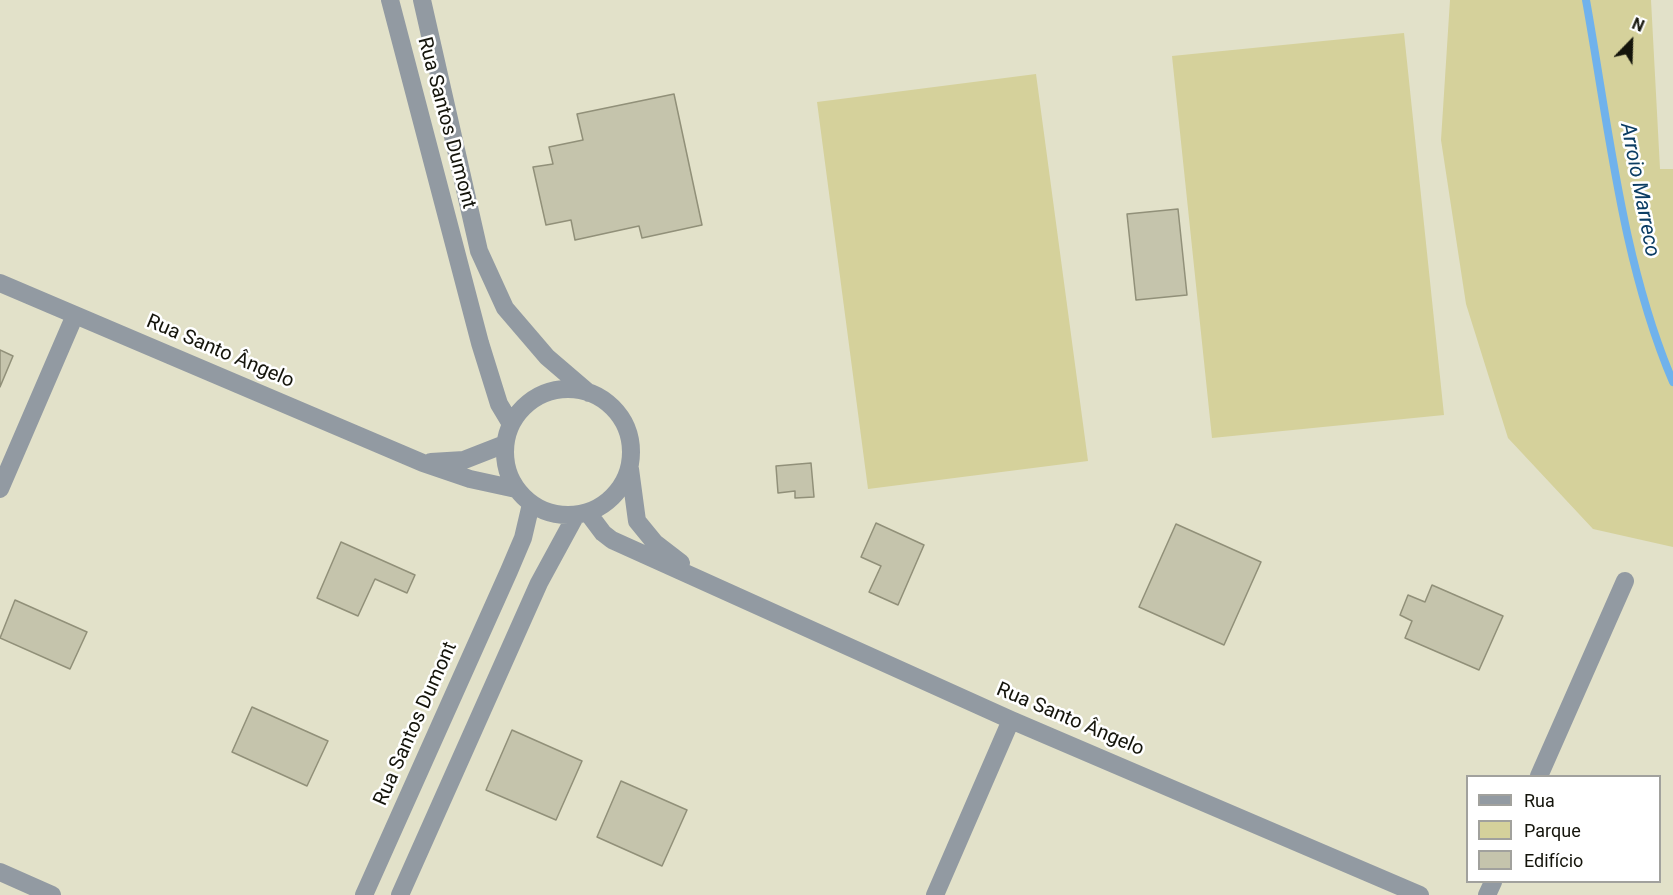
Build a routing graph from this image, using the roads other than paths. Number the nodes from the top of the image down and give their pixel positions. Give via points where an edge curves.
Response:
1 (390, 0) edge
2 (422, 0) edge
3 (0, 283) edge
4 (75, 315) junction
5 (589, 393) junction
6 (511, 424) junction
7 (505, 444) junction
8 (423, 463) junction
9 (630, 465) junction
10 (0, 489) edge
11 (516, 489) junction
12 (531, 504) junction
13 (582, 514) junction
14 (704, 581) junction
15 (1625, 581) dead end
16 (1011, 720) junction
17 (1540, 775) edge
18 (0, 872) edge
19 (52, 895) edge
20 (364, 895) edge
21 (400, 895) edge
22 (935, 895) edge
23 (1420, 895) edge

1 - 6 street, Rua Santos Dumont via 480,344 499,404
2 - 5 street, Rua Santos Dumont via 479,251 505,308 547,357
3 - 4 street, Rua Santo Ângelo
4 - 8 street, Rua Santo Ângelo
4 - 10 street
5 - 6 street via 571,389 544,394 522,409
5 - 9 street via 605,401 627,429
6 - 7 street
7 - 8 street via 464,460
7 - 11 street via 505,459
8 - 11 street, Rua Santo Ângelo
9 - 13 street via 622,485 608,502
9 - 14 street via 637,521 655,543
11 - 12 street
12 - 13 street via 553,513
12 - 20 street, Rua Santos Dumont via 523,538 509,571
13 - 14 street via 612,540
13 - 21 street via 539,583
14 - 16 street, Rua Santo Ângelo
15 - 17 street
16 - 22 street
16 - 23 street, Rua Santo Ângelo
18 - 19 street

